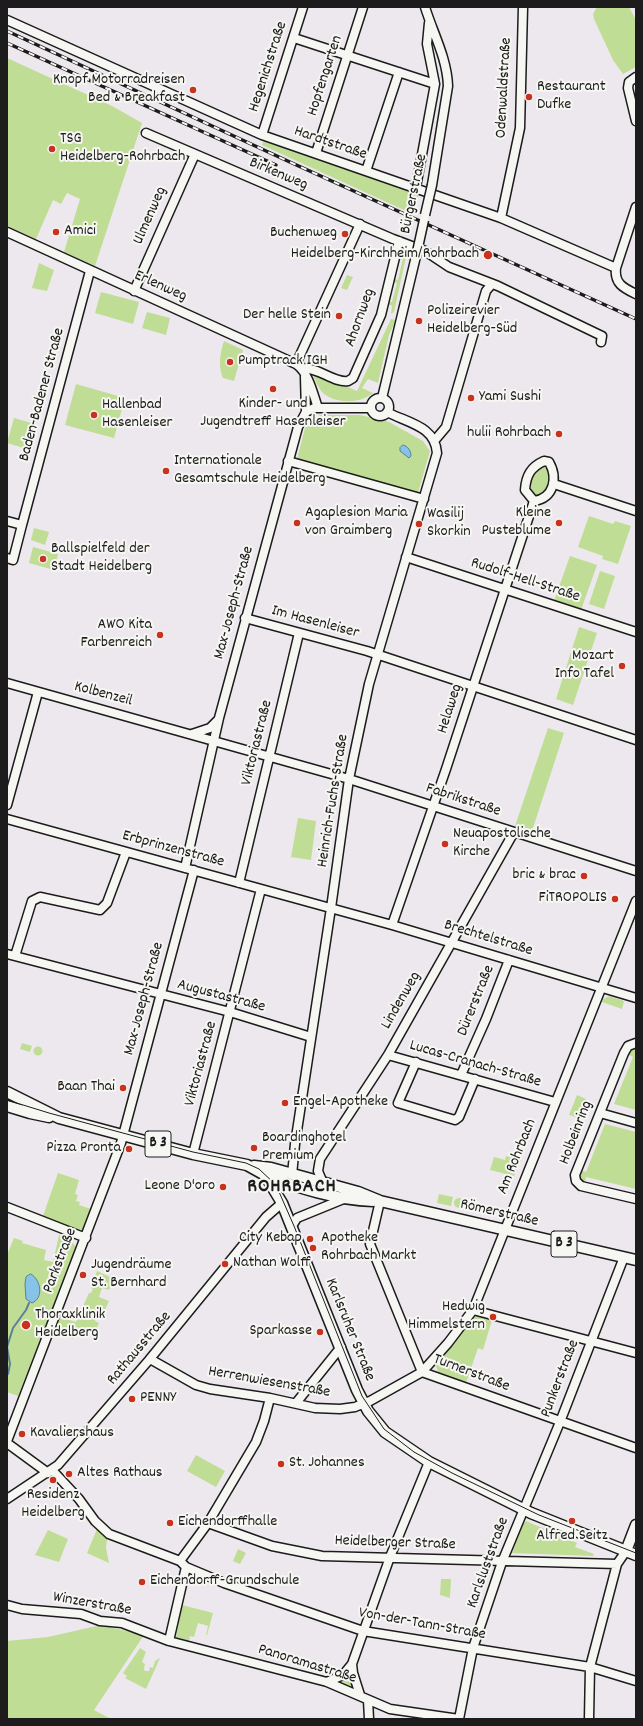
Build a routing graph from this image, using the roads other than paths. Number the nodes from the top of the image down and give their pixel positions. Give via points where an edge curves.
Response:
1 (303, 7) edge
2 (363, 7) edge
3 (425, 7) edge
4 (523, 7) edge
5 (7, 20) edge
6 (429, 20) junction
7 (294, 38) junction
8 (347, 55) junction
9 (399, 72) junction
10 (636, 77) edge
11 (435, 84) junction
12 (636, 121) edge
13 (146, 133) dead end
14 (262, 135) junction
15 (195, 154) junction
16 (316, 154) junction
17 (366, 171) junction
18 (416, 188) junction
19 (636, 207) edge
20 (501, 218) junction
21 (360, 224) junction
22 (7, 232) edge
23 (399, 241) junction
24 (616, 268) junction
25 (90, 271) junction
26 (491, 285) junction
27 (134, 291) junction
28 (636, 294) edge
29 (601, 342) dead end
30 (299, 366) junction
31 (305, 377) junction
32 (351, 380) joint
33 (382, 398) junction
34 (318, 408) junction
35 (371, 408) junction
36 (306, 412) junction
37 (387, 412) junction
38 (435, 440) junction
39 (288, 461) junction
40 (554, 484) junction
41 (424, 499) junction
42 (534, 501) junction
43 (636, 511) edge
44 (7, 521) edge
45 (22, 525) junction
46 (406, 557) junction
47 (7, 558) edge
48 (505, 590) junction
49 (246, 618) junction
50 (636, 632) edge
51 (299, 633) junction
52 (376, 655) junction
53 (7, 683) edge
54 (472, 686) junction
55 (38, 692) junction
56 (219, 718) junction
57 (192, 734) junction
58 (636, 740) edge
59 (213, 741) junction
60 (268, 757) junction
61 (349, 779) junction
62 (7, 805) edge
63 (433, 806) junction
64 (7, 819) edge
65 (514, 832) junction
66 (126, 852) junction
67 (185, 868) junction
68 (194, 870) junction
69 (636, 871) edge
70 (239, 883) junction
71 (261, 888) junction
72 (636, 901) edge
73 (331, 908) junction
74 (392, 925) junction
75 (452, 943) junction
76 (11, 955) edge
77 (509, 960) junction
78 (600, 988) junction
79 (161, 995) junction
80 (636, 998) edge
81 (230, 1012) junction
82 (311, 1037) junction
83 (636, 1043) edge
84 (388, 1055) junction
85 (416, 1062) junction
86 (461, 1075) junction
87 (476, 1079) junction
88 (7, 1092) edge
89 (555, 1102) junction
90 (7, 1106) edge
91 (600, 1113) junction
92 (59, 1118) junction
93 (636, 1122) edge
94 (123, 1135) junction
95 (193, 1154) junction
96 (247, 1165) junction
97 (265, 1174) junction
98 (292, 1175) junction
99 (323, 1183) junction
100 (346, 1198) junction
101 (636, 1199) edge
102 (380, 1201) junction
103 (282, 1203) junction
104 (7, 1206) edge
105 (292, 1226) junction
106 (504, 1231) junction
107 (86, 1238) junction
108 (624, 1257) junction
109 (636, 1260) edge
110 (473, 1310) junction
111 (591, 1341) junction
112 (340, 1347) junction
113 (636, 1353) edge
114 (150, 1359) junction
115 (422, 1372) junction
116 (270, 1398) junction
117 (296, 1403) junction
118 (364, 1403) junction
119 (560, 1422) junction
120 (7, 1442) edge
121 (636, 1448) edge
122 (429, 1462) junction
123 (50, 1472) junction
124 (7, 1499) edge
125 (524, 1510) junction
126 (208, 1523) junction
127 (636, 1525) edge
128 (626, 1551) junction
129 (636, 1555) edge
130 (390, 1557) junction
131 (180, 1561) junction
132 (502, 1562) junction
133 (618, 1564) junction
134 (186, 1567) junction
135 (7, 1605) edge
136 (363, 1632) junction
137 (169, 1641) junction
138 (473, 1648) junction
139 (352, 1664) junction
140 (590, 1667) junction
141 (636, 1681) edge
142 (327, 1682) junction
143 (360, 1696) junction
144 (368, 1700) junction
145 (369, 1719) edge
146 (459, 1719) edge
147 (589, 1719) edge

1 - 7 street, Hegenichstraße
2 - 8 street, Hopfengarten
3 - 6 street, Bürgerstraße
4 - 20 street, Odenwaldstraße via 520,128
5 - 14 street, Hardtstraße
6 - 11 street, Bürgerstraße via 427,44
6 - 33 street, Bürgerstraße, bridge via 443,59 448,86 432,185
7 - 8 street
7 - 14 street, Hegenichstraße
8 - 9 street
8 - 16 street, Hopfengarten
9 - 11 street
9 - 17 street
10 - 12 street via 628,88
11 - 18 street, Bürgerstraße
13 - 15 street, Birkenweg
14 - 16 street, Hardtstraße
15 - 21 street, Birkenweg
15 - 27 street, Ulmenweg
16 - 17 street, Hardtstraße
17 - 18 street, Hardtstraße
18 - 20 street, Hardtstraße
19 - 24 street
20 - 24 street, Hardtstraße
21 - 23 street, Birkenweg
21 - 30 street
22 - 25 street, Erlenweg
23 - 26 street via 425,251 449,267
23 - 32 street, Ahornweg via 381,315
24 - 28 street via 620,286
25 - 27 street, Erlenweg
25 - 45 street, Baden-Badener Straße
26 - 29 street via 498,286 602,336
26 - 38 street via 486,290 446,427
27 - 30 street, Erlenweg
30 - 31 street
30 - 32 street, Erlenweg via 313,368 342,381
31 - 34 street via 312,388
31 - 36 street
33 - 35 street via 374,400
33 - 37 street via 389,404
34 - 35 street
34 - 36 street
35 - 37 street via 376,415 382,416
36 - 39 street, Max-Joseph-Straße via 298,427
37 - 38 street via 428,431
38 - 41 street, Heinrich-Fuchs-Straße via 436,458
39 - 41 street
39 - 49 street, Max-Joseph-Straße
40 - 42 street via 547,495
40 - 42 street via 554,472 549,462 544,461 533,467 527,477 525,490
40 - 43 street
41 - 46 street, Heinrich-Fuchs-Straße
42 - 48 street, Helaweg
44 - 45 street
45 - 47 street, Baden-Badener Straße via 13,560
46 - 48 street, Rudolf-Hell-Straße
46 - 52 street, Heinrich-Fuchs-Straße
48 - 50 street, Rudolf-Hell-Straße
48 - 54 street, Helaweg
49 - 51 street, Im Hasenleiser
49 - 56 street, Max-Joseph-Straße
51 - 52 street, Im Hasenleiser
51 - 60 street, Viktoriastraße
52 - 54 street, Im Hasenleiser
52 - 61 street, Heinrich-Fuchs-Straße
53 - 55 street, Kolbenzeil
54 - 58 street, Im Hasenleiser
54 - 63 street, Helaweg
55 - 57 street, Kolbenzeil
55 - 62 street
56 - 57 street via 210,728
56 - 59 street, Max-Joseph-Straße
57 - 59 street, Kolbenzeil
59 - 60 street, Kolbenzeil
59 - 67 street, Max-Joseph-Straße
60 - 61 street, Kolbenzeil
60 - 70 street, Viktoriastraße
61 - 63 street, Fabrikstraße
61 - 73 street, Heinrich-Fuchs-Straße
63 - 65 street, Fabrikstraße
63 - 74 street, Helaweg
64 - 66 street, Erbprinzenstraße
65 - 69 street, Fabrikstraße
65 - 75 street, Lindenweg
66 - 67 street, Erbprinzenstraße
66 - 76 street via 107,903 100,910 40,897 32,901
67 - 68 street, Erbprinzenstraße
68 - 70 street, Erbprinzenstraße
68 - 79 street, Max-Joseph-Straße
70 - 71 street, Erbprinzenstraße
71 - 73 street, Erbprinzenstraße
71 - 81 street, Viktoriastraße
72 - 78 street, Am Rohrbach
73 - 74 street, Brechtelstraße
73 - 82 street, Heinrich-Fuchs-Straße
74 - 75 street, Brechtelstraße
75 - 77 street, Brechtelstraße
75 - 84 street, Lindenweg
76 - 79 street, Augustastraße
77 - 78 street, Brechtelstraße
77 - 86 street, Dürerstraße
78 - 80 street, Brechtelstraße
78 - 89 street, Am Rohrbach
79 - 81 street, Augustastraße
79 - 94 street, Max-Joseph-Straße
81 - 82 street, Augustastraße
81 - 95 street, Viktoriastraße
82 - 98 street, Heinrich-Fuchs-Straße
83 - 91 street, Holbeinring via 628,1046 624,1052
84 - 85 street, Lucas-Cranach-Straße
84 - 99 street, Lindenweg via 320,1159 318,1171
85 - 86 street, Lucas-Cranach-Straße
85 - 87 street via 398,1103 455,1120 459,1117
86 - 87 street, Lucas-Cranach-Straße
87 - 89 street, Lucas-Cranach-Straße
88 - 92 main road, B 3
89 - 106 street, Am Rohrbach
90 - 92 main road, B 3
91 - 93 street
91 - 101 street, Holbeinring via 576,1171 576,1181 584,1187
92 - 94 main road, B 3
94 - 95 main road, B 3
94 - 107 street, Parkstraße
95 - 96 main road, B 3
96 - 97 main road, B 3
96 - 98 main road, Römerstraße / B 3 via 271,1168
97 - 100 main road, Römerstraße / B 3 via 295,1186
97 - 103 main road, Karlsruher Straße
98 - 99 main road, Römerstraße / B 3
99 - 102 main road, Römerstraße / B 3
100 - 102 main road, Römerstraße / B 3
100 - 105 street via 296,1218
102 - 106 main road, Römerstraße / B 3
102 - 115 street, Turnerstraße via 370,1244
103 - 105 main road, Karlsruher Straße
103 - 114 street, Rathausstraße via 266,1217
104 - 107 street
105 - 112 main road, Karlsruher Straße
106 - 108 main road, Römerstraße / B 3
106 - 110 street, Am Rohrbach
107 - 120 street, Parkstraße
108 - 109 main road, Römerstraße / B 3
108 - 111 street, Punkerstraße
110 - 111 street
110 - 115 street, Am Rohrbach
111 - 113 street
111 - 119 street, Punkerstraße
112 - 117 street
112 - 118 main road, Karlsruher Straße
114 - 116 street, Herrenwiesenstraße via 210,1389
114 - 123 street, Rathausstraße
115 - 118 street, Am Rohrbach
115 - 119 street, Turnerstraße
116 - 117 street, Herrenwiesenstraße
116 - 126 street via 256,1442
117 - 118 street, Herrenwiesenstraße via 314,1408 340,1409
118 - 122 main road, Karlsruher Straße via 385,1432
119 - 121 street, Turnerstraße
119 - 125 street, Punkerstraße
120 - 123 street
122 - 125 main road, Karlsruher Straße
122 - 130 street
123 - 124 street, Rathausstraße via 27,1484
123 - 131 street via 79,1499 95,1521 109,1534
125 - 128 main road, Karlsruher Straße
125 - 132 street, Karlsluststraße
126 - 130 street, Heidelberger Straße via 272,1546 306,1554
126 - 131 street
127 - 128 main road
128 - 129 main road, Karlsruher Straße
128 - 133 street
130 - 132 street, Heidelberger Straße
130 - 136 street
131 - 134 street
132 - 133 street, Heidelberger Straße
132 - 138 street, Karlsluststraße
133 - 140 street
134 - 136 street, Von-der-Tann-Straße
134 - 137 street
135 - 137 street, Winzerstraße via 22,1609 80,1614 100,1621 122,1623
136 - 138 street, Von-der-Tann-Straße
136 - 139 street
137 - 142 street, Panoramastraße
138 - 140 street, Von-der-Tann-Straße
138 - 146 street, Karlsluststraße
139 - 142 street via 342,1675
139 - 143 street via 352,1673
140 - 141 street, Von-der-Tann-Straße
140 - 147 street
142 - 143 street, Panoramastraße
143 - 144 street, Panoramastraße
144 - 145 street
144 - 146 street, Panoramastraße via 390,1709

